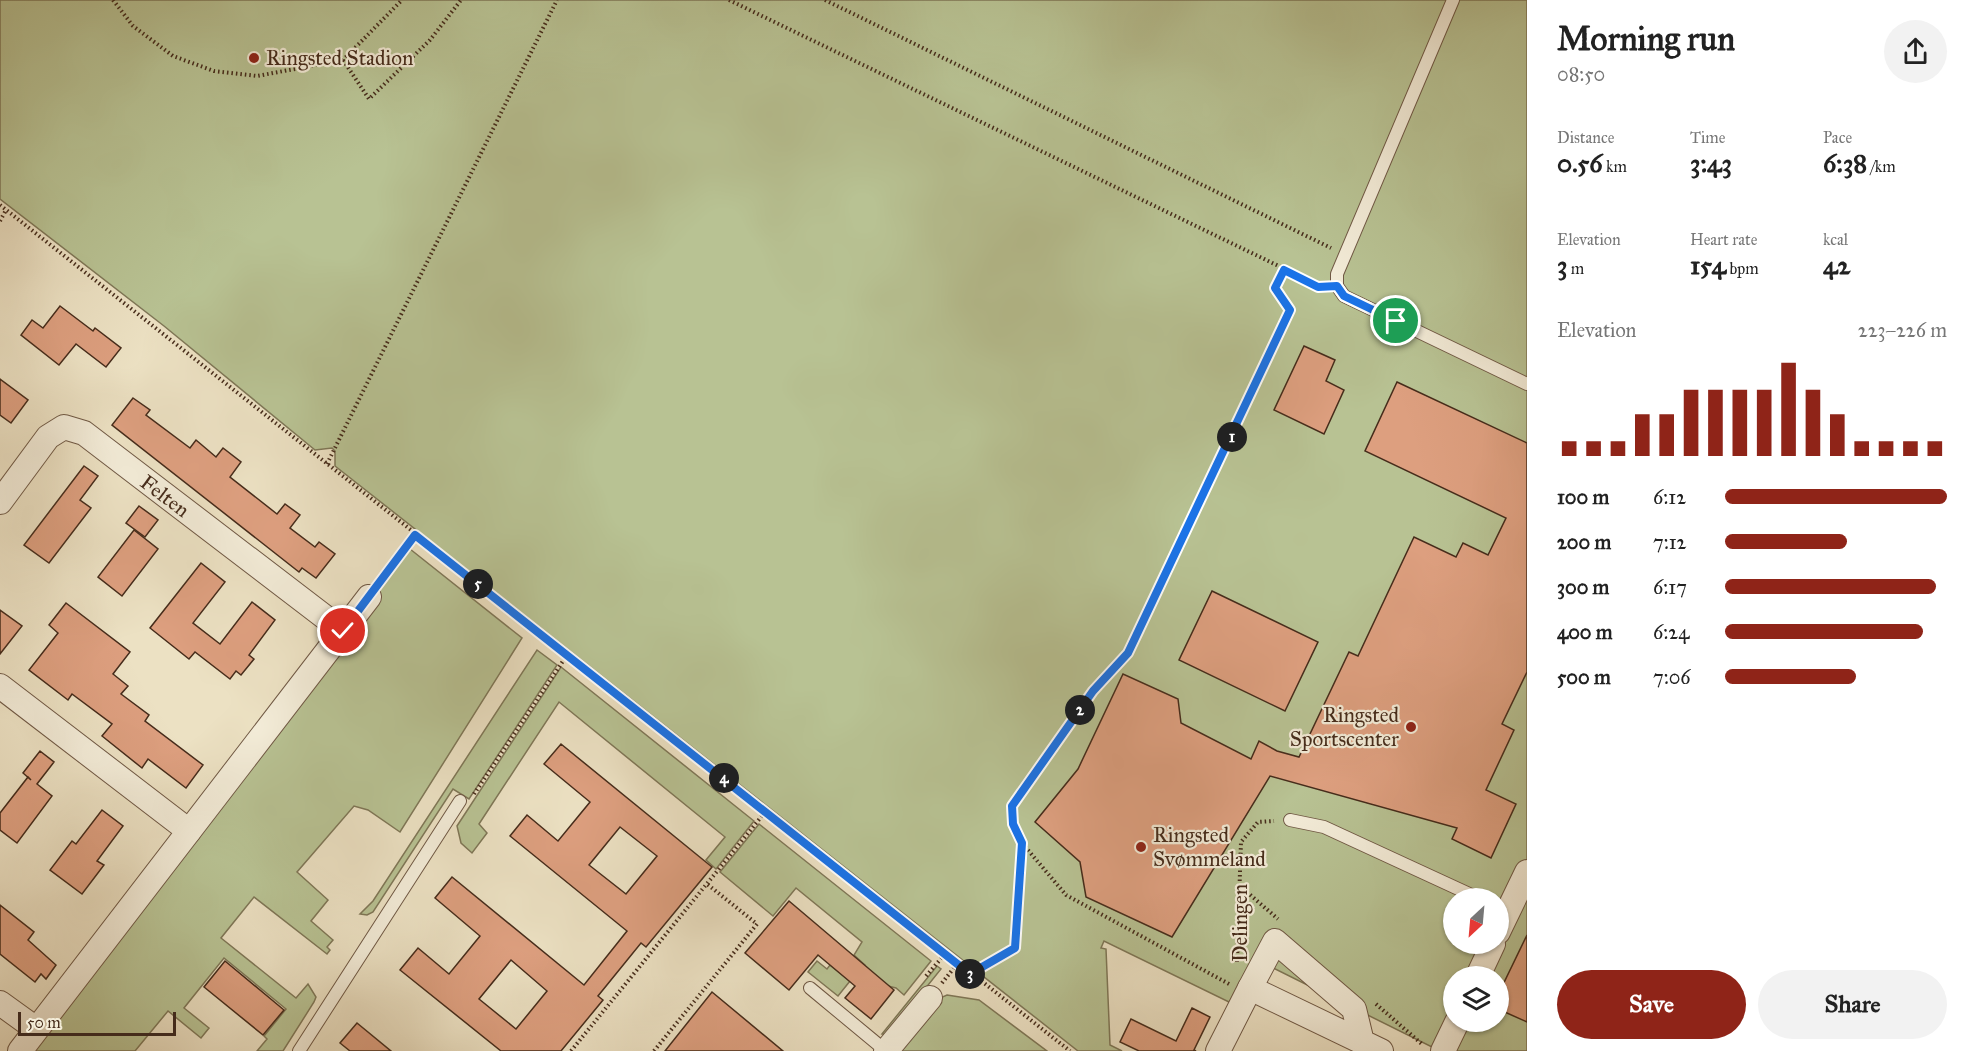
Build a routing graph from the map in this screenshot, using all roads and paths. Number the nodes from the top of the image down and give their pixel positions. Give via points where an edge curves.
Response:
1 (113, 0) edge
2 (402, 0) edge
3 (461, 0) edge
4 (557, 0) edge
5 (729, 0) edge
6 (825, 0) edge
7 (1452, 0) edge
8 (344, 60) junction
9 (0, 205) edge
10 (6, 210) junction
11 (0, 221) edge
12 (1345, 255) junction
13 (1284, 270) junction
14 (1337, 286) junction
15 (1527, 384) edge
16 (327, 464) junction
17 (0, 502) edge
18 (415, 535) junction
19 (369, 597) joint
20 (343, 631) junction
21 (567, 655) junction
22 (0, 686) edge
23 (460, 801) joint
24 (766, 811) junction
25 (1290, 820) joint
26 (189, 831) junction
27 (1022, 843) junction
28 (1527, 872) edge
29 (707, 884) junction
30 (1457, 888) edge
31 (1509, 905) edge
32 (970, 974) junction
33 (810, 988) dead end
34 (1250, 988) junction
35 (930, 998) dead end
36 (0, 1003) edge
37 (36, 1029) junction
38 (1452, 1032) edge
39 (1372, 1046) edge
40 (20, 1051) edge
41 (298, 1051) edge
42 (571, 1051) edge
43 (654, 1051) edge
44 (886, 1051) edge
45 (1070, 1051) edge
46 (1218, 1051) edge
47 (1443, 1051) edge

1 - 8 path via 133,26 173,56 214,70 257,76
2 - 8 path
3 - 8 path via 430,40 369,99
4 - 16 path
5 - 13 path
6 - 12 path
7 - 12 lane
9 - 10 path
10 - 11 path
10 - 16 path
12 - 14 lane
13 - 14 path via 1318,287
13 - 27 path via 1275,288 1290,310 1128,653 1093,691 1012,806 1013,824
14 - 15 lane via 1344,296
16 - 18 path
17 - 20 street, Felten via 48,437 64,427 84,433
18 - 19 path
18 - 21 path
19 - 20 street
20 - 26 street
21 - 23 path via 469,802
21 - 24 path
22 - 26 street
23 - 41 lane
24 - 29 path
24 - 32 path
25 - 30 lane via 1324,826
25 - 34 path, Delingen via 1258,822 1241,842 1237,968
26 - 37 street
27 - 32 path via 1015,948
27 - 34 path via 1066,895 1232,985
28 - 31 street
29 - 42 path
29 - 43 path via 757,924
32 - 45 path
33 - 44 lane
34 - 39 street
34 - 39 street via 1275,941 1354,1009
34 - 46 street, Delingen
35 - 44 street
36 - 37 street
37 - 40 street
38 - 47 street

